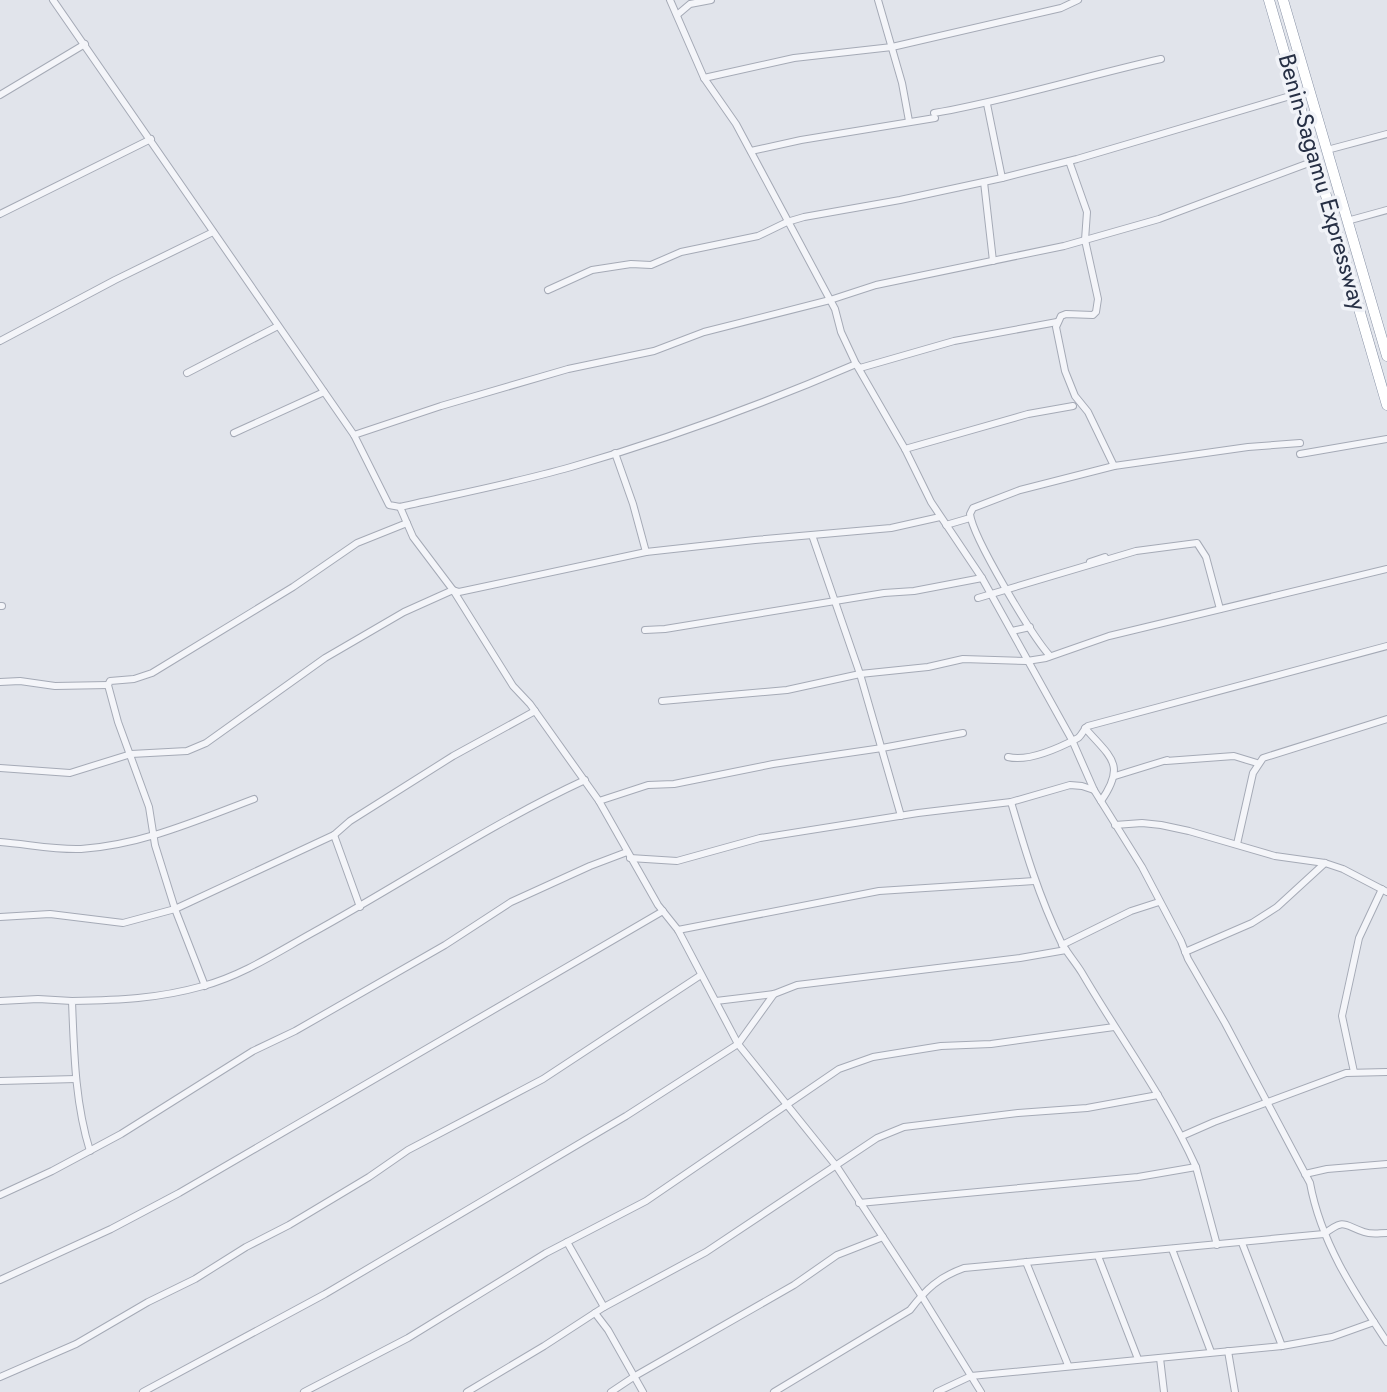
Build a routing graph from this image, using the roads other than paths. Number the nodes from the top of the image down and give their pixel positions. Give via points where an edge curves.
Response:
1 (53, 0) edge
2 (670, 0) edge
3 (711, 0) edge
4 (878, 0) edge
5 (1078, 0) edge
6 (1269, 0) edge
7 (1283, 0) edge
8 (677, 15) junction
9 (85, 44) junction
10 (892, 47) junction
11 (1160, 59) dead end
12 (704, 78) junction
13 (1297, 94) junction
14 (0, 95) edge
15 (987, 104) junction
16 (909, 121) junction
17 (1387, 134) edge
18 (151, 139) junction
19 (1327, 150) junction
20 (751, 151) junction
21 (1317, 160) junction
22 (1069, 161) junction
23 (1002, 178) junction
24 (984, 182) junction
25 (1387, 210) edge
26 (0, 214) edge
27 (1347, 220) junction
28 (787, 222) junction
29 (213, 232) junction
30 (1085, 240) junction
31 (993, 261) junction
32 (548, 290) dead end
33 (830, 300) junction
34 (1057, 321) junction
35 (278, 326) junction
36 (1384, 333) edge
37 (0, 341) edge
38 (1387, 356) edge
39 (856, 364) junction
40 (187, 373) dead end
41 (324, 392) junction
42 (1387, 405) edge
43 (1073, 406) dead end
44 (234, 433) dead end
45 (354, 435) junction
46 (1387, 439) edge
47 (1300, 443) dead end
48 (905, 449) junction
49 (615, 453) junction
50 (1300, 454) dead end
51 (1114, 466) junction
52 (400, 507) junction
53 (940, 517) junction
54 (971, 518) junction
55 (407, 523) junction
56 (946, 525) junction
57 (812, 535) junction
58 (646, 552) junction
59 (1105, 557) dead end
60 (1387, 569) edge
61 (982, 578) junction
62 (1007, 589) junction
63 (453, 590) junction
64 (991, 595) junction
65 (978, 598) junction
66 (833, 600) junction
67 (1220, 609) junction
68 (1030, 627) junction
69 (645, 630) dead end
70 (1012, 631) junction
71 (1387, 646) edge
72 (1050, 656) junction
73 (1027, 661) junction
74 (860, 674) junction
75 (0, 682) edge
76 (108, 685) junction
77 (662, 701) dead end
78 (536, 711) junction
79 (1387, 719) edge
80 (1085, 728) junction
81 (963, 733) dead end
82 (1091, 735) junction
83 (1081, 737) junction
84 (1072, 740) junction
85 (882, 748) junction
86 (131, 754) junction
87 (1183, 755) dead end
88 (1008, 757) dead end
89 (1166, 761) junction
90 (1257, 763) junction
91 (0, 768) edge
92 (1115, 776) junction
93 (584, 780) junction
94 (1094, 790) junction
95 (254, 800) dead end
96 (599, 801) junction
97 (1101, 801) junction
98 (1011, 802) junction
99 (901, 816) junction
100 (1115, 825) junction
101 (334, 835) junction
102 (154, 836) junction
103 (0, 842) edge
104 (1237, 844) junction
105 (628, 855) junction
106 (1325, 863) junction
107 (1034, 881) junction
108 (1384, 890) edge
109 (1159, 902) junction
110 (360, 906) junction
111 (175, 909) junction
112 (663, 911) junction
113 (0, 917) edge
114 (678, 930) junction
115 (1064, 948) junction
116 (1185, 952) junction
117 (701, 975) junction
118 (205, 986) junction
119 (775, 994) junction
120 (0, 1001) edge
121 (72, 1001) junction
122 (716, 1001) junction
123 (1114, 1027) junction
124 (738, 1044) junction
125 (1354, 1072) junction
126 (1387, 1072) edge
127 (76, 1079) junction
128 (0, 1081) edge
129 (1158, 1095) junction
130 (1266, 1103) junction
131 (788, 1105) junction
132 (1182, 1136) junction
133 (90, 1151) junction
134 (1387, 1164) edge
135 (837, 1167) junction
136 (1196, 1167) junction
137 (1305, 1174) junction
138 (0, 1195) edge
139 (859, 1203) junction
140 (1387, 1233) edge
141 (1324, 1234) junction
142 (883, 1237) junction
143 (567, 1242) junction
144 (1242, 1243) junction
145 (1217, 1245) junction
146 (1172, 1249) junction
147 (1098, 1256) junction
148 (1026, 1262) junction
149 (0, 1280) edge
150 (922, 1295) junction
151 (604, 1307) junction
152 (595, 1313) junction
153 (1374, 1322) junction
154 (1387, 1342) edge
155 (1282, 1346) junction
156 (1228, 1351) junction
157 (1211, 1352) junction
158 (1160, 1358) junction
159 (1138, 1359) junction
160 (1068, 1365) junction
161 (635, 1376) junction
162 (971, 1376) junction
163 (0, 1377) edge
164 (143, 1392) edge
165 (304, 1392) edge
166 (467, 1392) edge
167 (611, 1392) edge
168 (643, 1392) edge
169 (774, 1392) edge
170 (937, 1392) edge
171 (981, 1392) edge
172 (1164, 1392) edge
173 (1235, 1392) edge

1 - 9 street
2 - 8 street
3 - 8 street via 690,4
4 - 10 street
5 - 10 street via 1061,8
6 - 13 highway, Benin-Sagamu Expressway
7 - 19 highway
8 - 12 street
9 - 14 street
9 - 18 street
10 - 12 street via 794,58
10 - 16 street
11 - 15 street
12 - 20 street
13 - 21 highway, Benin-Sagamu Expressway
13 - 22 street
15 - 16 street
15 - 23 street
16 - 20 street
17 - 19 street
18 - 26 street
18 - 29 street
19 - 27 highway
20 - 28 street
21 - 30 street via 1159,219
21 - 42 highway, Benin-Sagamu Expressway
22 - 23 street
22 - 30 street via 1087,212
23 - 24 street
24 - 28 street
24 - 31 street
25 - 27 street
27 - 36 highway
28 - 32 street via 758,236 681,252 651,265 592,270
28 - 33 street
29 - 35 street
29 - 37 street
30 - 31 street
30 - 34 street via 1098,299 1096,313 1066,314
31 - 33 street via 876,285
33 - 39 street
33 - 45 street via 704,332 654,351 568,369
34 - 39 street via 954,341 860,368
34 - 51 street via 1071,388
35 - 40 street
35 - 41 street
36 - 38 highway
39 - 48 street
39 - 49 street via 745,410
41 - 44 street
41 - 45 street
43 - 48 street
45 - 52 street via 389,505
46 - 50 street
47 - 51 street
48 - 53 street
49 - 52 street via 510,483
49 - 58 street
51 - 54 street via 1020,490 973,508
52 - 55 street
53 - 56 street
53 - 57 street via 891,528
54 - 56 street
54 - 62 street
55 - 63 street
55 - 76 street via 357,543 152,673
56 - 61 street
57 - 58 street
57 - 66 street
58 - 63 street
59 - 65 street
60 - 67 street
61 - 64 street
61 - 66 street
62 - 64 street
62 - 65 street
62 - 68 street
63 - 78 street via 513,686
63 - 86 street via 404,612 325,658 206,743 187,751
64 - 70 street
65 - 67 street via 1136,551 1197,543 1206,557
66 - 69 street
66 - 74 street
67 - 72 street via 1109,636
68 - 70 street
68 - 72 street
70 - 73 street
71 - 80 street
72 - 73 street
73 - 74 street via 962,659
73 - 84 street
74 - 77 street via 787,690
74 - 85 street
75 - 76 street
76 - 86 street
78 - 93 street
78 - 101 street via 453,756
79 - 90 street via 1269,755
80 - 82 street
80 - 83 street
81 - 85 street
82 - 83 street
82 - 92 street via 1113,761
83 - 84 street
84 - 88 street via 1023,760
84 - 94 street
85 - 96 street via 648,785
85 - 99 street
86 - 91 street via 70,773
86 - 102 street
87 - 89 street
89 - 90 street via 1234,756
89 - 92 street
90 - 104 street
92 - 97 street
93 - 96 street
93 - 110 street via 488,829
94 - 97 street
94 - 98 street via 1070,785
95 - 102 street
96 - 105 street
97 - 100 street
98 - 99 street
98 - 107 street
99 - 105 street via 760,838 677,861
100 - 104 street via 1161,825
100 - 109 street
101 - 110 street
101 - 111 street
102 - 103 street via 82,849
102 - 111 street
104 - 106 street via 1275,856
105 - 112 street
105 - 133 street via 590,866 511,902
106 - 108 street
106 - 116 street via 1252,923
107 - 114 street via 879,891
107 - 115 street
108 - 125 street via 1359,938 1342,1016
109 - 115 street via 1131,911
109 - 116 street
110 - 118 street via 255,967
111 - 113 street via 123,923 50,914
111 - 118 street
112 - 114 street
112 - 149 street via 179,1193
114 - 117 street
115 - 119 street via 1020,958 797,985
115 - 123 street
116 - 130 street
117 - 122 street
117 - 163 street via 542,1079 408,1150 195,1279 76,1344
118 - 121 street via 152,998
119 - 122 street
119 - 124 street
120 - 121 street
121 - 127 street
122 - 124 street
123 - 129 street
123 - 131 street via 873,1056 839,1069
124 - 131 street
124 - 164 street via 626,1116 325,1294
125 - 126 street
125 - 130 street
127 - 128 street
127 - 133 street
129 - 132 street
129 - 135 street via 1087,1108 904,1128 877,1138
130 - 132 street
130 - 137 street
131 - 135 street
131 - 143 street via 646,1200
132 - 136 street
133 - 138 street
134 - 137 street
135 - 139 street
135 - 151 street via 706,1252
136 - 139 street via 1138,1177
136 - 145 street
137 - 141 street
139 - 142 street
140 - 141 street via 1363,1232 1345,1223
141 - 144 street
141 - 153 street
142 - 150 street
142 - 161 street via 838,1255
143 - 151 street
143 - 165 street via 408,1338
144 - 145 street
144 - 155 street
145 - 146 street
146 - 147 street
146 - 157 street
147 - 148 street
147 - 159 street
148 - 150 street via 964,1268 944,1275
148 - 160 street
150 - 162 street
150 - 169 street via 910,1310
151 - 152 street
152 - 161 street
152 - 166 street
153 - 154 street
153 - 155 street via 1332,1337
155 - 156 street
156 - 157 street
156 - 173 street
157 - 158 street
158 - 159 street
158 - 172 street
159 - 160 street
160 - 162 street
161 - 167 street
161 - 168 street
162 - 170 street
162 - 171 street

